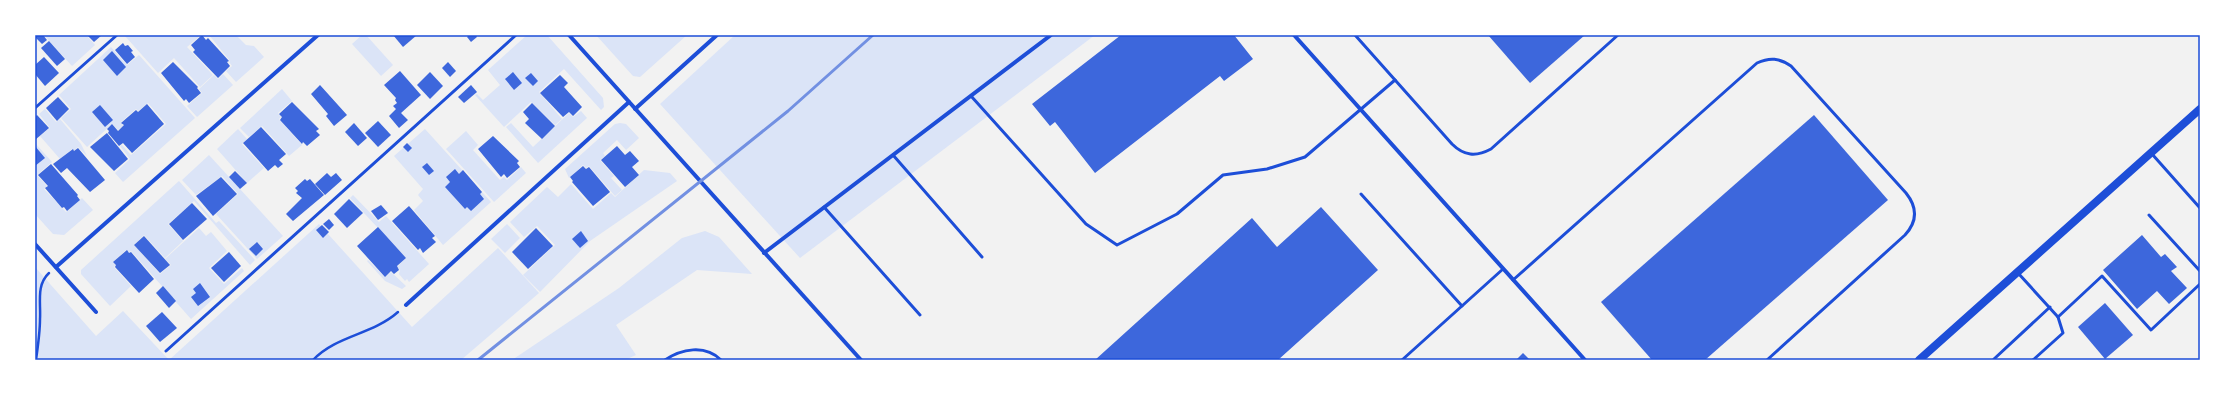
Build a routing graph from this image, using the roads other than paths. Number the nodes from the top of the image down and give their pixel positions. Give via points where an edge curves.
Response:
1 (117, 35) edge
2 (318, 35) edge
3 (516, 35) edge
4 (569, 35) edge
5 (717, 35) edge
6 (1051, 35) edge
7 (1294, 35) edge
8 (1355, 35) edge
9 (1618, 35) edge
10 (1395, 80) junction
11 (971, 96) junction
12 (629, 102) junction
13 (35, 108) edge
14 (635, 109) junction
15 (2200, 109) edge
16 (1361, 111) junction
17 (2151, 152) junction
18 (893, 155) junction
19 (1361, 194) dead end
20 (824, 207) junction
21 (2200, 208) edge
22 (2149, 215) dead end
23 (35, 244) edge
24 (764, 253) junction
25 (982, 257) dead end
26 (56, 268) junction
27 (1504, 269) junction
28 (2200, 271) edge
29 (2017, 272) junction
30 (1513, 280) junction
31 (2200, 284) edge
32 (406, 305) road end
33 (1462, 306) junction
34 (2050, 307) junction
35 (96, 312) dead end
36 (920, 315) dead end
37 (2058, 317) junction
38 (166, 351) dead end
39 (1994, 359) edge
40 (665, 360) edge
41 (721, 360) edge
42 (861, 360) edge
43 (1402, 360) edge
44 (1585, 360) edge
45 (1767, 360) edge
46 (1919, 360) edge
47 (2033, 360) edge

1 - 13 lane
2 - 26 street
3 - 38 lane
4 - 12 street
5 - 14 street
6 - 11 street
7 - 16 street
8 - 10 lane
9 - 10 lane via 1491,149 1475,155 1458,150
10 - 16 lane
11 - 16 lane via 1086,224 1117,245 1177,214 1224,175 1267,169 1305,157
11 - 18 street
12 - 14 street
12 - 32 street
14 - 24 street
15 - 17 main road
16 - 27 street
17 - 21 lane
17 - 29 main road
18 - 20 street
18 - 25 lane
19 - 33 lane
20 - 24 street
20 - 36 lane
22 - 28 lane
23 - 26 street
24 - 42 street
26 - 35 street
27 - 30 street
27 - 33 lane
29 - 34 lane
29 - 46 main road
30 - 44 street
30 - 45 lane via 1757,63 1765,60 1782,61 1791,66 1906,193 1912,201 1915,217 1912,228 1905,235
31 - 37 lane via 2151,330 2102,276
33 - 43 lane
34 - 37 lane
34 - 39 lane
37 - 47 lane via 2063,333
40 - 41 lane via 677,352 692,349 706,351

